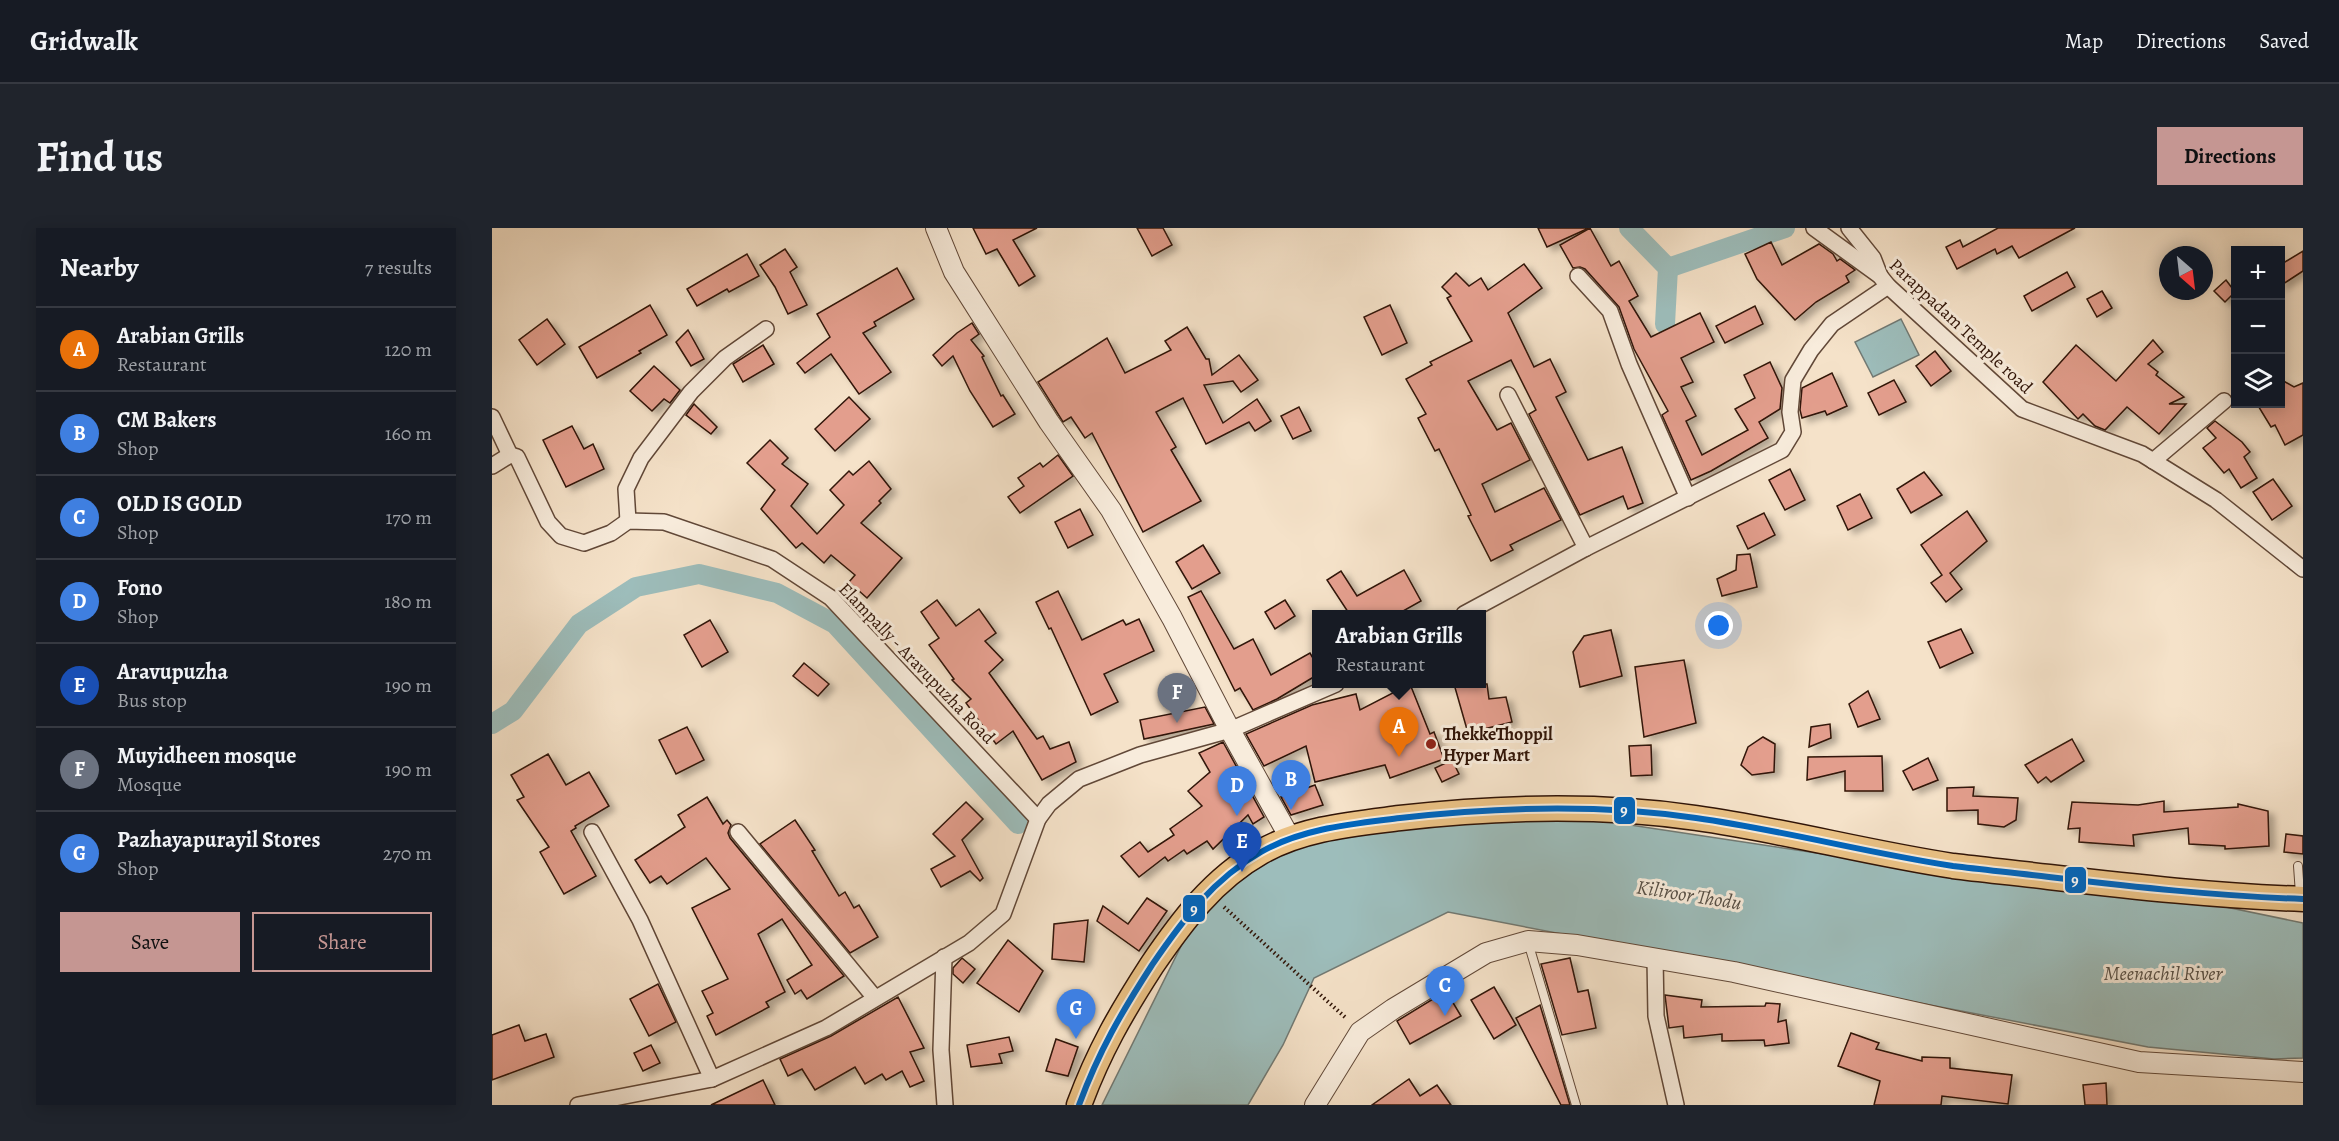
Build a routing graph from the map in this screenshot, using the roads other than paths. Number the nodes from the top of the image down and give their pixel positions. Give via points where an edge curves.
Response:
1 (936, 228) edge
2 (1814, 228) edge
3 (1849, 228) edge
4 (1578, 276) dead end
5 (1884, 281) junction
6 (766, 329) dead end
7 (1508, 395) dead end
8 (2224, 401) dead end
9 (492, 417) edge
10 (510, 454) junction
11 (2153, 461) junction
12 (492, 466) edge
13 (1688, 498) junction
14 (628, 521) junction
15 (1586, 548) junction
16 (2303, 569) edge
17 (1473, 610) edge
18 (1327, 688) edge
19 (1230, 730) junction
20 (1038, 819) junction
21 (592, 832) dead end
22 (738, 832) dead end
23 (1290, 838) junction
24 (2298, 866) dead end
25 (2302, 899) edge
26 (1528, 941) junction
27 (944, 957) junction
28 (1655, 957) junction
29 (875, 998) junction
30 (2303, 1072) edge
31 (712, 1079) junction
32 (578, 1105) edge
33 (945, 1105) edge
34 (1079, 1105) edge
35 (1315, 1105) edge
36 (1575, 1105) edge
37 (1676, 1105) edge

1 - 19 street via 954,272 1049,422 1111,510
2 - 5 street, Parappadam Temple road
3 - 5 street via 1873,258
4 - 13 street via 1610,311
5 - 11 street, Parappadam Temple road via 2022,409
5 - 13 street via 1832,324 1811,350 1793,380 1793,432 1782,450
6 - 14 street via 726,358 690,392 641,458 626,489
7 - 15 street
8 - 11 street
9 - 10 street
10 - 12 street
10 - 14 street via 518,457 548,522 561,536 584,543 611,533
11 - 16 street, Parappadam Temple road via 2217,500
13 - 15 street
14 - 20 street, Elampally - Aravupuzha Road via 664,522 772,559 831,598
15 - 17 street
18 - 19 street
19 - 20 street via 1140,755 1079,779 1049,804
19 - 23 street
20 - 27 street via 1003,914 969,943
21 - 31 street via 640,920
22 - 29 street
23 - 25 main road via 1347,825 1449,813 1529,809 1636,812 1731,823 1957,866 2219,896
23 - 34 main road via 1234,870 1182,921 1110,1032
24 - 25 lane
26 - 28 street
26 - 35 street via 1486,953 1360,1032
26 - 36 lane
27 - 29 street
27 - 33 street via 941,1050
28 - 30 street via 2139,1062
28 - 37 street via 1656,1016
29 - 31 street via 826,1028
31 - 32 street

